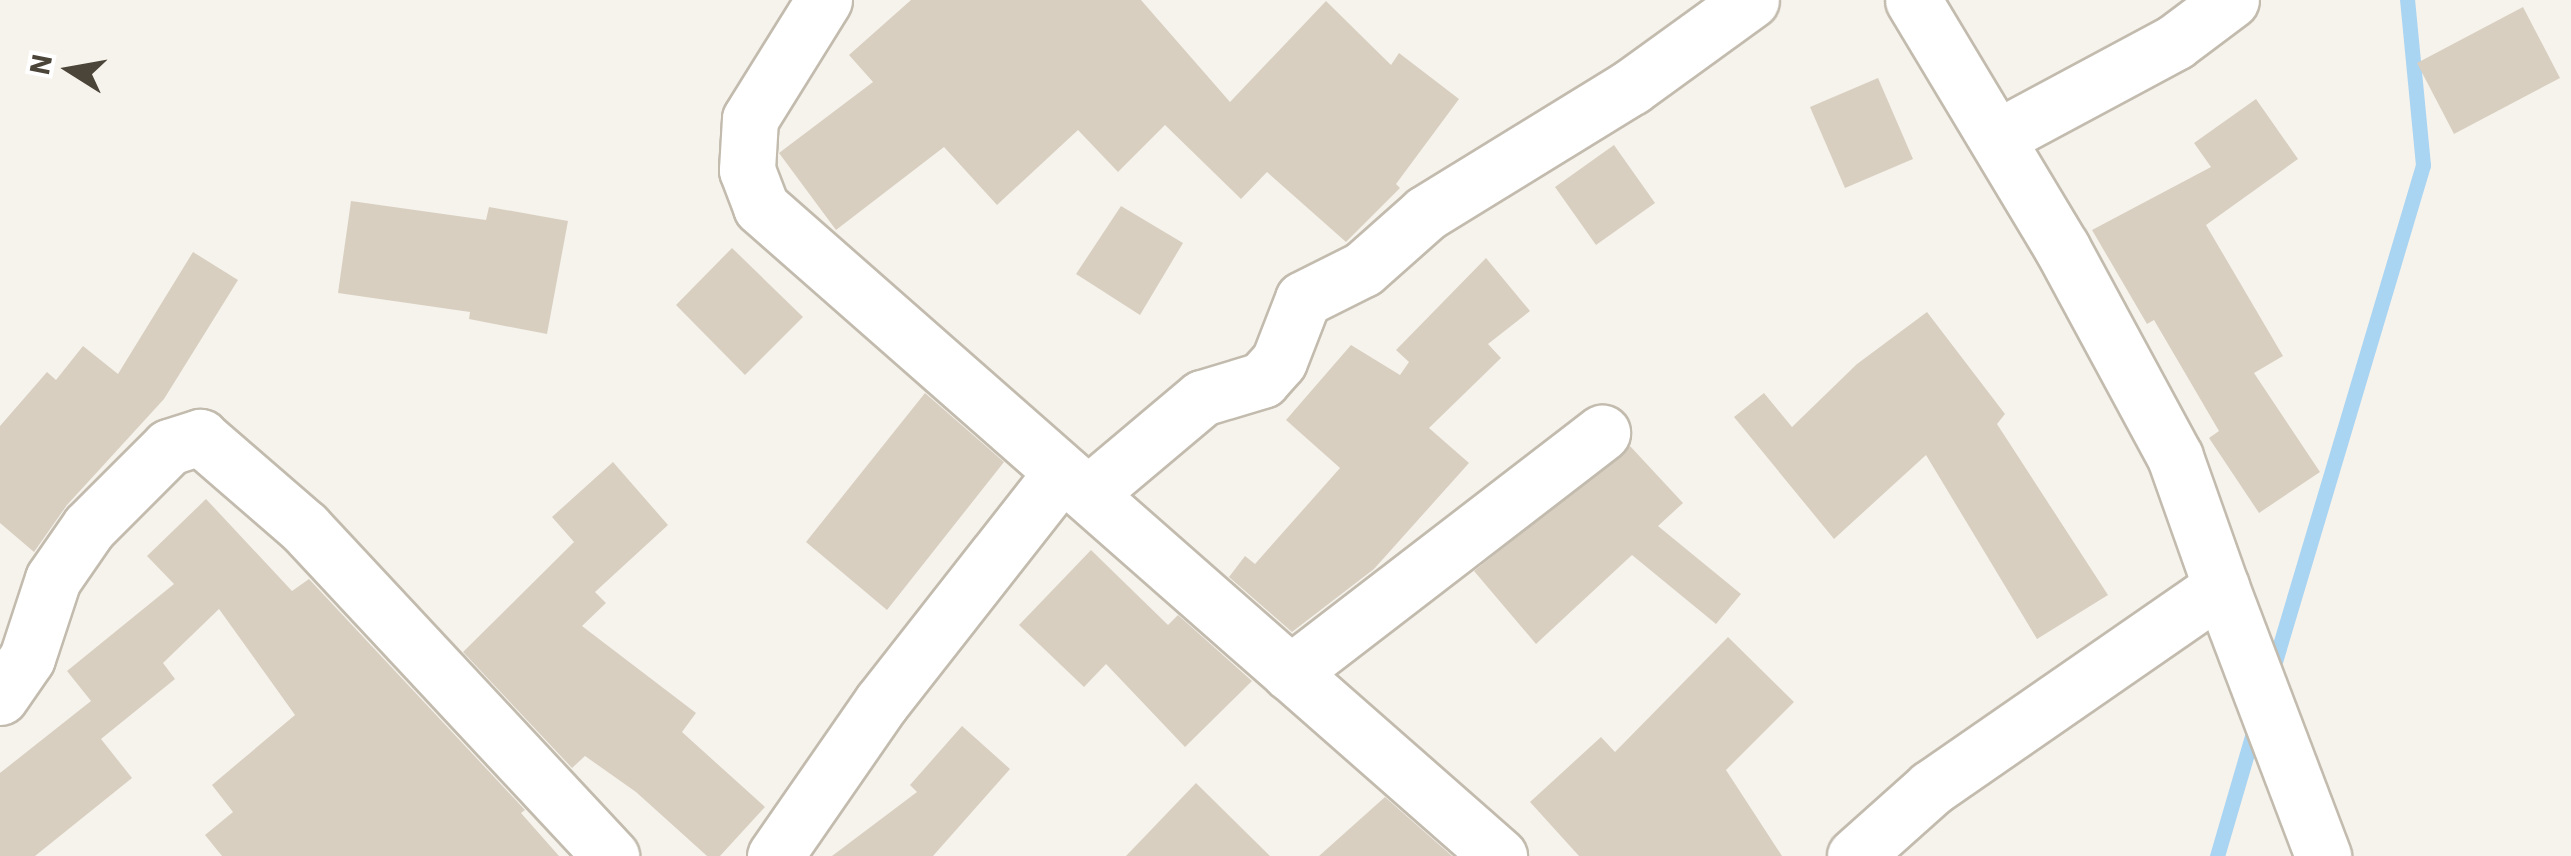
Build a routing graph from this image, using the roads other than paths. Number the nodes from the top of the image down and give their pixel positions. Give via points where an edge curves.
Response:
1 (824, 0) edge
2 (1752, 0) edge
3 (1913, 0) edge
4 (2231, 0) edge
5 (1998, 136) junction
6 (1602, 433) dead end
7 (1075, 483) junction
8 (2221, 587) junction
9 (1290, 673) junction
10 (0, 698) edge
11 (612, 856) edge
12 (775, 856) edge
13 (1498, 856) edge
14 (1855, 856) edge
15 (2323, 856) edge

1 - 7 street via 750,120 748,170 761,207
2 - 7 street via 1631,86 1426,213 1363,269 1303,298 1279,361 1262,380 1202,398
3 - 5 street
4 - 5 street via 2175,42
5 - 8 street via 2175,456
6 - 9 street
7 - 9 street
7 - 12 street via 881,703
8 - 14 street via 1931,788
8 - 15 street
9 - 13 street
10 - 11 street via 28,658 53,579 89,527 169,447 200,436 305,528

